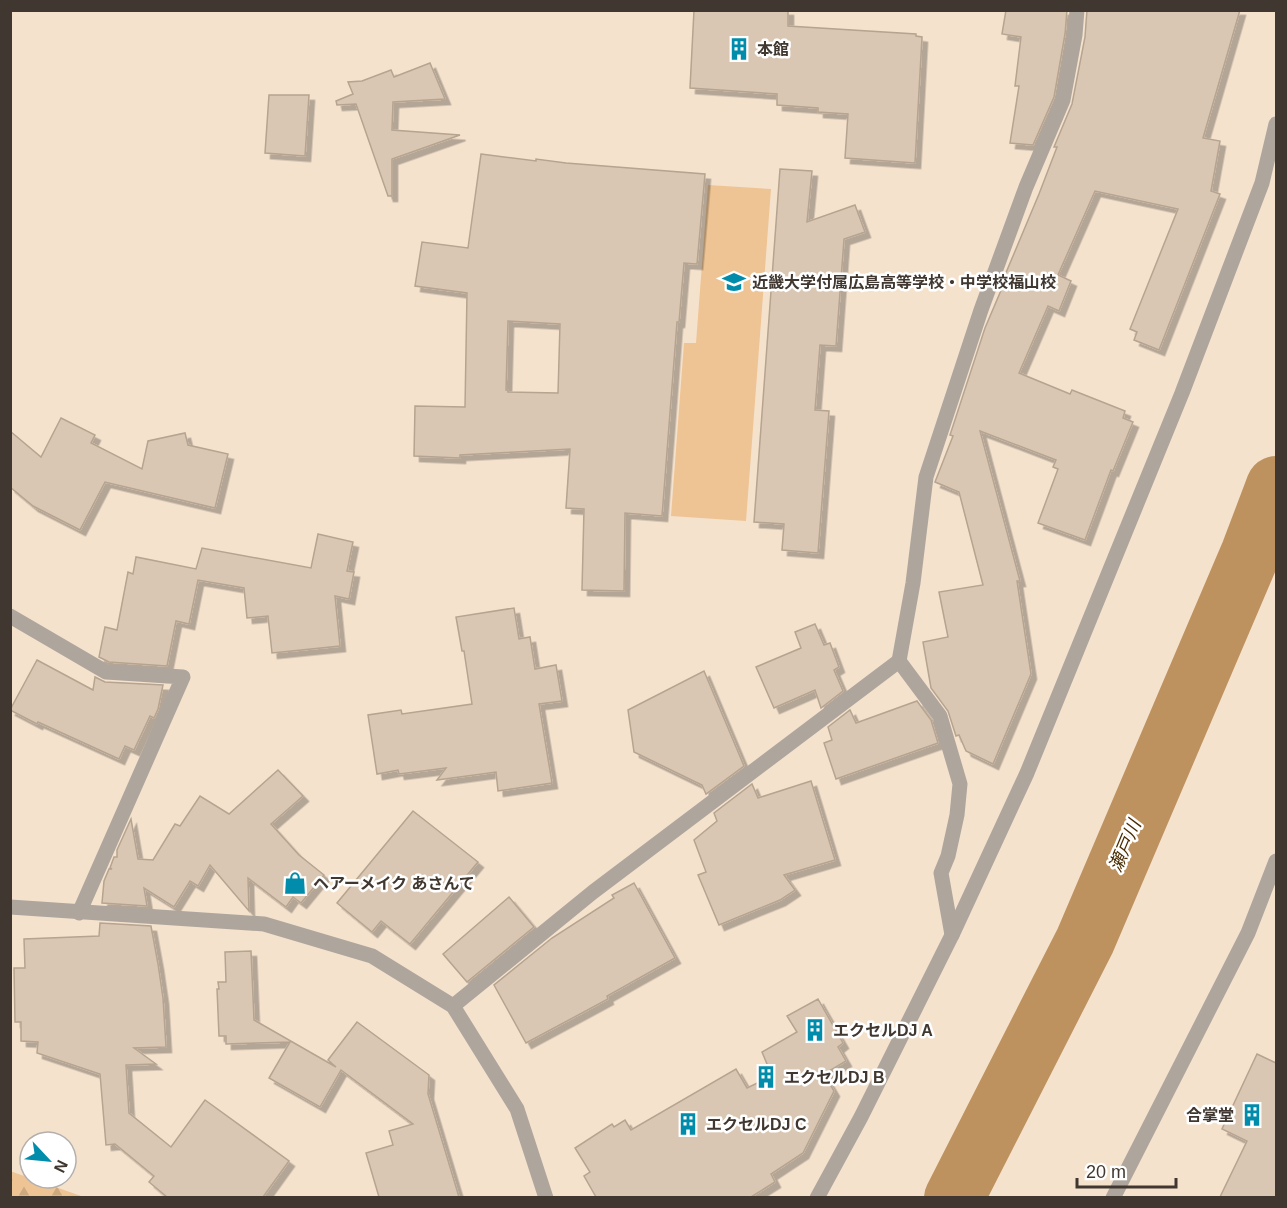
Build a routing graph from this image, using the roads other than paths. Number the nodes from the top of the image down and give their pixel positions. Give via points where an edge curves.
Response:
1 (1077, 10) edge
2 (1276, 124) edge
3 (10, 616) edge
4 (899, 661) junction
5 (1276, 861) edge
6 (10, 908) edge
7 (79, 913) junction
8 (952, 935) junction
9 (453, 1006) junction
10 (546, 1197) edge
11 (817, 1197) edge
12 (1113, 1197) edge

1 - 4 street via 1063,100 981,310 926,477 914,583
2 - 8 street via 1262,183 1182,393 1026,774
3 - 7 street via 105,672 183,677
4 - 8 street via 940,716 960,784 957,815 941,873
4 - 9 street via 593,892
5 - 12 street via 1248,933
6 - 7 street
7 - 9 street via 264,924 372,956
8 - 11 street
9 - 10 street via 517,1109

